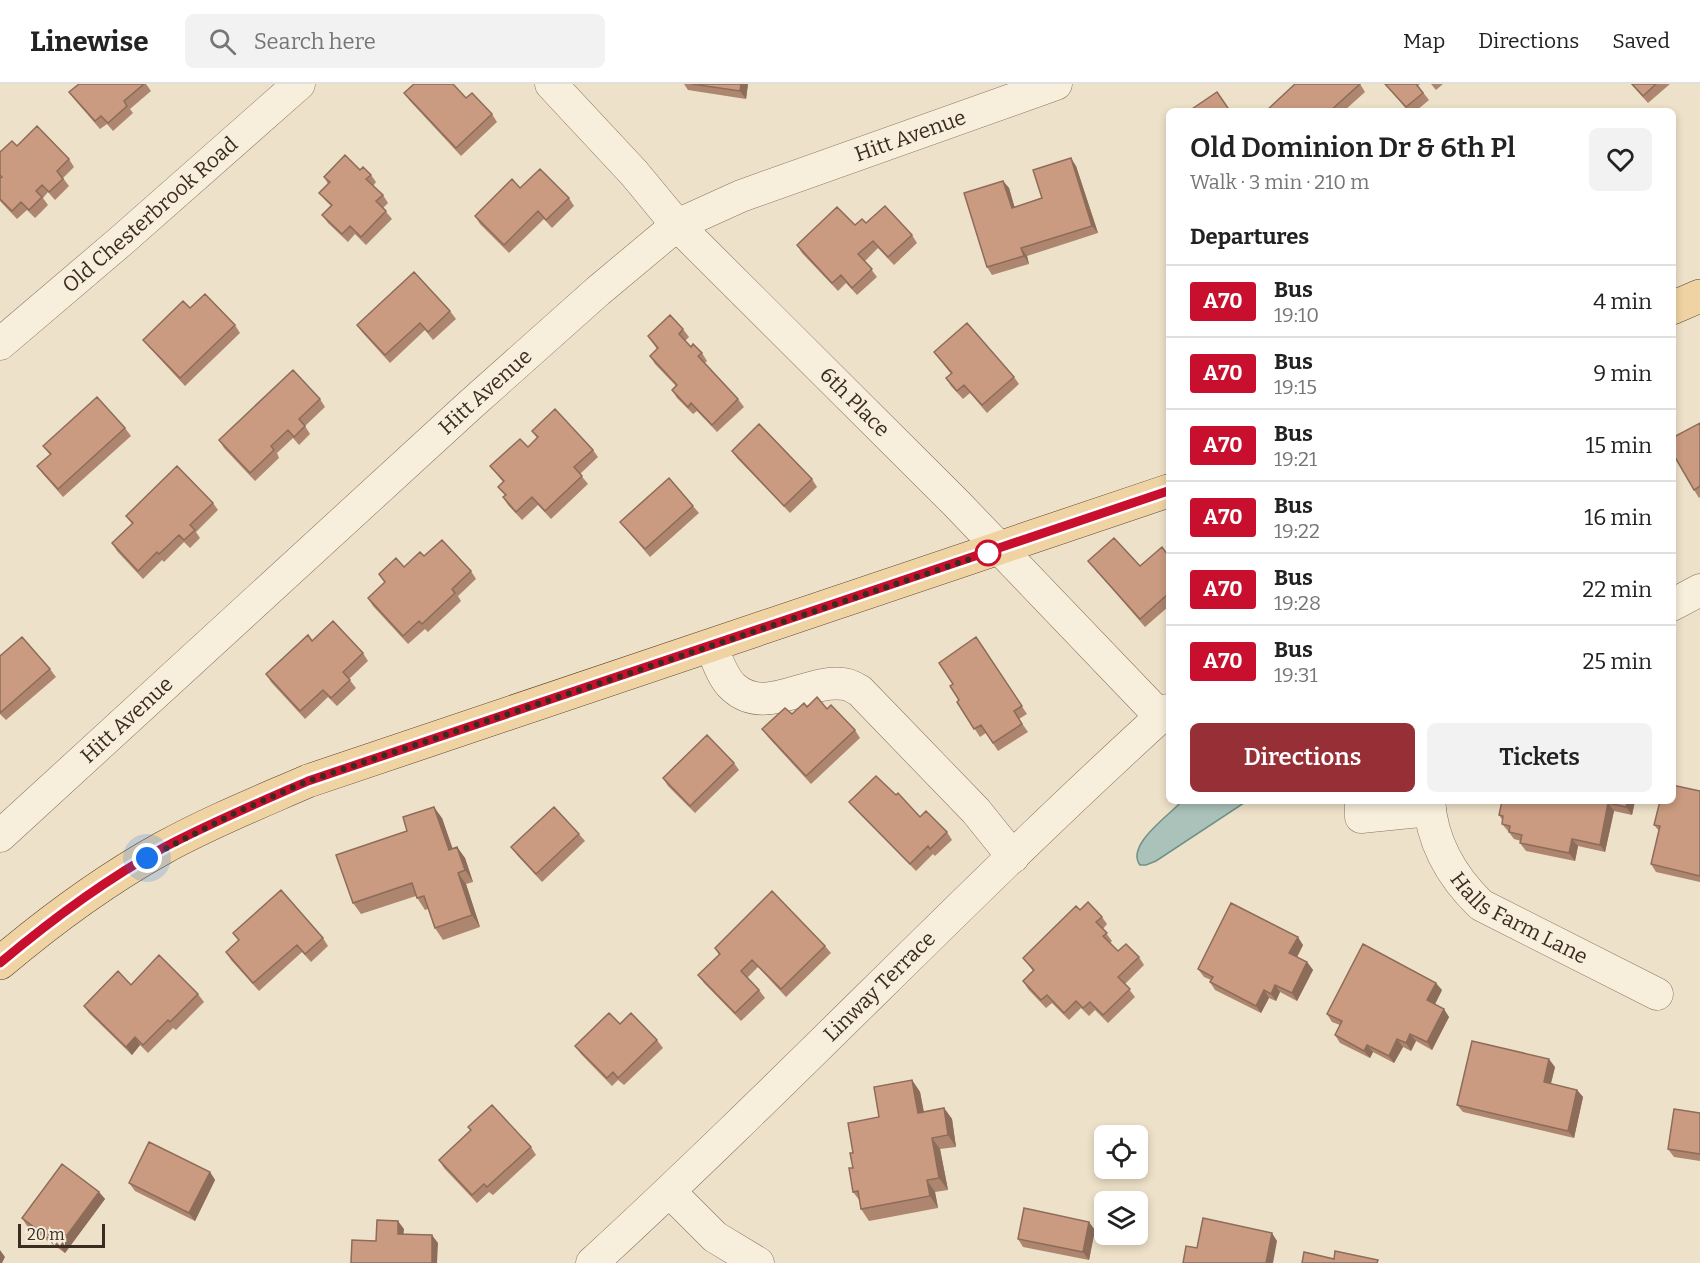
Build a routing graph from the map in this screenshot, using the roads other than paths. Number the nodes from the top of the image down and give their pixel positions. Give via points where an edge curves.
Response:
1 (299, 84) edge
2 (551, 84) edge
3 (1056, 84) edge
4 (1024, 89) edge
5 (677, 225) junction
6 (1700, 296) edge
7 (1676, 307) edge
8 (0, 344) edge
9 (1166, 492) edge
10 (1000, 549) junction
11 (1700, 590) edge
12 (1676, 603) edge
13 (711, 646) junction
14 (1165, 713) edge
15 (1361, 804) edge
16 (1429, 806) edge
17 (0, 836) edge
18 (1013, 857) junction
19 (0, 963) edge
20 (1657, 994) dead end
21 (670, 1192) junction
22 (592, 1263) edge
23 (758, 1263) edge

1 - 8 street, Old Chesterbrook Road
2 - 5 street, 6th Place
3 - 4 street, Hitt Avenue
4 - 5 street, Hitt Avenue via 741,196
5 - 10 street, 6th Place
5 - 17 street, Hitt Avenue via 469,406
6 - 7 main road
9 - 10 main road
10 - 13 main road
10 - 14 street, 6th Place
11 - 12 street
13 - 18 street via 732,686 746,697 764,700 832,683 860,690 976,811
13 - 19 main road via 308,781 237,812 98,887
14 - 18 street, Linway Terrace
15 - 16 street via 1361,817
16 - 20 street, Halls Farm Lane via 1442,855 1480,905
18 - 21 street, Linway Terrace
21 - 22 street, Linway Terrace
21 - 23 street via 715,1237

